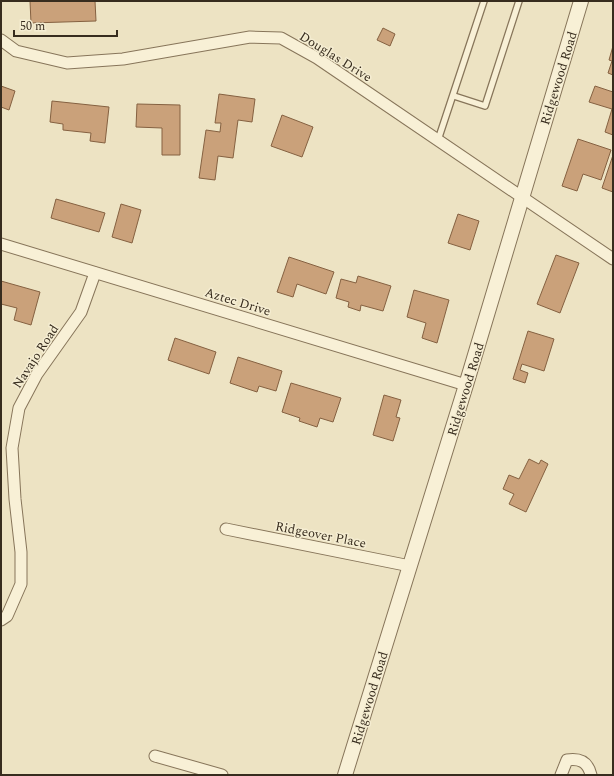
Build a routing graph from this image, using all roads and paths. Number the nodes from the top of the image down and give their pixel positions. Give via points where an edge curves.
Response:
1 (484, 1) edge
2 (519, 1) edge
3 (581, 1) edge
4 (1, 40) edge
5 (454, 96) junction
6 (438, 140) junction
7 (522, 197) junction
8 (1, 244) edge
9 (613, 259) edge
10 (95, 273) junction
11 (466, 385) junction
12 (226, 529) dead end
13 (410, 566) junction
14 (1, 620) edge
15 (155, 756) dead end
16 (222, 775) edge
17 (345, 775) edge
18 (561, 775) edge
19 (591, 775) edge

1 - 5 lane
2 - 5 lane via 485,106
3 - 7 street, Ridgewood Road
4 - 6 street, Douglas Drive via 16,51 66,63 123,59 250,37 281,38 317,58
5 - 6 lane
6 - 7 street, Douglas Drive
7 - 9 street, Douglas Drive
7 - 11 street, Ridgewood Road
8 - 10 street, Aztec Drive
10 - 11 street, Aztec Drive
10 - 14 street, Navajo Road via 81,312 37,374 19,408 12,448 21,552 20,584 7,616
11 - 13 street, Ridgewood Road
12 - 13 street, Ridgeover Place
13 - 17 street, Ridgewood Road
15 - 16 street
18 - 19 street via 567,760 575,759 583,761 590,769

